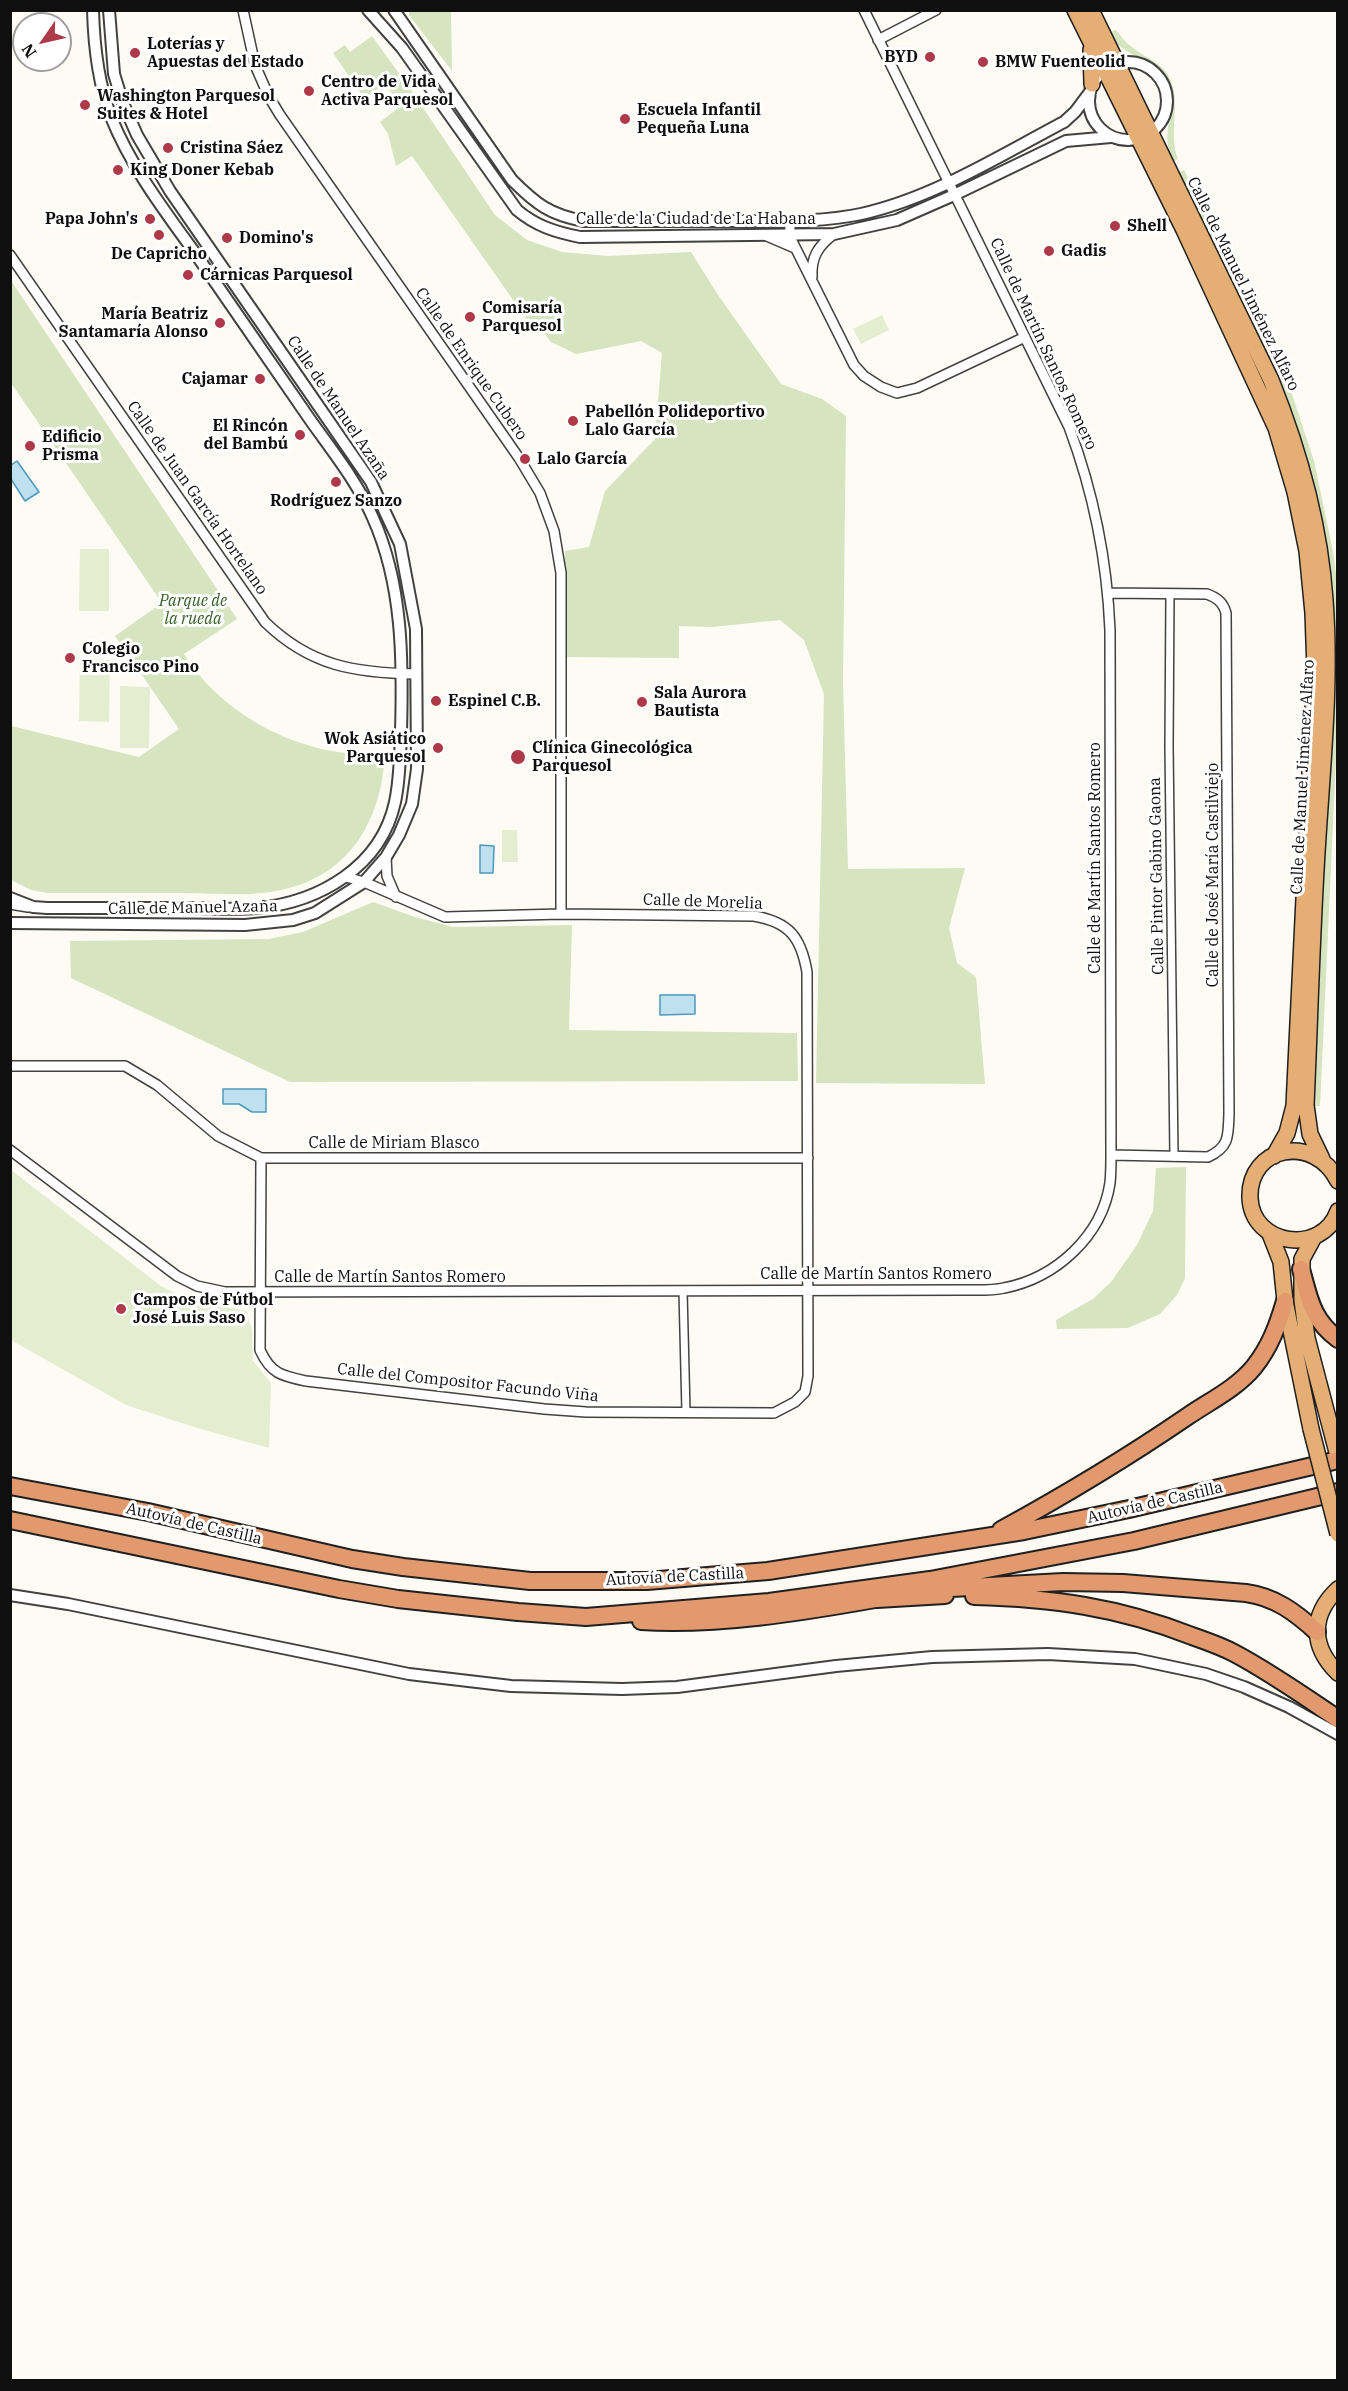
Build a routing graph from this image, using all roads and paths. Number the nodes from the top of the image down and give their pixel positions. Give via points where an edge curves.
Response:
1 (93, 10) edge
2 (109, 10) edge
3 (243, 10) edge
4 (368, 10) edge
5 (394, 10) edge
6 (864, 10) edge
7 (936, 10) edge
8 (1075, 10) edge
9 (1091, 10) edge
10 (878, 40) junction
11 (1090, 41) junction
12 (1110, 66) junction
13 (1091, 88) junction
14 (1111, 136) junction
15 (1145, 137) junction
16 (949, 182) junction
17 (954, 195) junction
18 (791, 220) junction
19 (834, 234) junction
20 (764, 235) junction
21 (789, 235) junction
22 (795, 248) junction
23 (10, 255) edge
24 (812, 279) junction
25 (1025, 337) junction
26 (1108, 593) junction
27 (1170, 594) junction
28 (400, 674) junction
29 (416, 674) junction
30 (386, 857) junction
31 (346, 877) junction
32 (364, 882) junction
33 (396, 897) junction
34 (10, 898) edge
35 (10, 904) edge
36 (33, 907) junction
37 (561, 914) junction
38 (12, 924) edge
39 (10, 1066) edge
40 (10, 1150) edge
41 (1111, 1155) junction
42 (1274, 1156) junction
43 (1174, 1157) junction
44 (261, 1158) junction
45 (808, 1158) junction
46 (1322, 1159) junction
47 (1338, 1181) edge
48 (1337, 1214) edge
49 (1270, 1234) junction
50 (1314, 1237) junction
51 (1301, 1269) junction
52 (808, 1290) junction
53 (684, 1291) junction
54 (261, 1293) junction
55 (1285, 1301) junction
56 (1338, 1340) edge
57 (686, 1412) junction
58 (1338, 1458) edge
59 (10, 1486) edge
60 (1338, 1492) edge
61 (10, 1520) edge
62 (1338, 1534) edge
63 (993, 1535) junction
64 (1338, 1589) edge
65 (10, 1595) edge
66 (877, 1599) junction
67 (586, 1617) junction
68 (1317, 1632) junction
69 (1338, 1673) edge
70 (1338, 1719) edge
71 (1338, 1734) edge

1 - 28 street, Calle de Manuel Azaña via 101,84 126,149 339,460 373,518 397,602
2 - 29 street, Calle de Manuel Azaña via 114,74 127,114 151,161 351,450 386,510 400,544 416,629
3 - 37 street, Calle de Enrique Cubero via 255,65 269,97 519,458 540,493 554,531 561,573
4 - 20 street, Calle de la Ciudad de La Habana via 402,48 507,199 531,222 580,237
5 - 18 street, Calle de la Ciudad de La Habana via 512,180 534,202 561,217 584,221
6 - 10 street, Calle de Martín Santos Romero
7 - 10 street
8 - 11 highway, Calle de Manuel Jiménez Alfaro
9 - 12 highway, Calle de Manuel Jiménez Alfaro
10 - 16 street, Calle de Martín Santos Romero
11 - 12 highway, Calle de Manuel Jiménez Alfaro
11 - 13 highway
12 - 13 street, Calle de la Ciudad de La Habana
12 - 15 highway, Calle de Manuel Jiménez Alfaro
12 - 15 street via 1139,63 1153,70 1163,83 1167,106 1162,121
13 - 14 street via 1093,117
13 - 16 street, Calle de la Ciudad de La Habana via 1064,122
14 - 15 street, Calle de la Ciudad de La Habana via 1120,140
14 - 17 street, Calle de la Ciudad de La Habana via 1066,141
15 - 42 highway, Calle de Manuel Jiménez Alfaro via 1276,428 1307,551 1315,670 1294,1106 1287,1133
15 - 46 highway, Calle de Manuel Jiménez Alfaro via 1271,380 1306,481 1318,543 1325,599 1327,714 1306,1105 1310,1134
16 - 17 street, Calle de Martín Santos Romero
16 - 18 street, Calle de la Ciudad de La Habana via 894,205 860,214
17 - 19 street, Calle de la Ciudad de La Habana via 897,220
17 - 25 street, Calle de Martín Santos Romero
18 - 21 street
19 - 21 street, Calle de la Ciudad de La Habana
19 - 24 street via 814,255
20 - 21 street, Calle de la Ciudad de La Habana
20 - 22 street
21 - 22 street
22 - 24 street
23 - 28 street, Calle de Juan García Hortelano via 266,622 298,650 320,660 371,672
24 - 25 street via 854,365 880,387 897,393 917,388
25 - 26 street, Calle de Martín Santos Romero via 1069,427 1088,478 1103,545
26 - 27 street, Calle de José María Castilviejo
26 - 41 street, Calle de Martín Santos Romero
27 - 43 street, Calle Pintor Gabino Gaona
27 - 43 street, Calle de José María Castilviejo via 1215,597 1223,605 1226,624 1228,1138 1219,1152 1208,1157
28 - 29 street, Calle de Juan García Hortelano
28 - 31 street, Calle de Manuel Azaña via 400,763 395,805 381,837
29 - 30 street, Calle de Manuel Azaña via 417,768 412,804
30 - 32 street, Calle de Manuel Azaña
30 - 33 street via 387,876
31 - 32 street, Calle de Morelia
31 - 36 street, Calle de Manuel Azaña via 303,899 256,909
32 - 33 street, Calle de Morelia
32 - 38 street, Calle de Manuel Azaña via 315,913 268,924
33 - 37 street, Calle de Morelia via 446,916
34 - 36 street, Calle de Manuel Azaña
35 - 36 street, Calle de Manuel Azaña
37 - 45 street, Calle de Morelia via 754,916 775,921 791,932 804,953 807,972
39 - 44 street, Calle de Miriam Blasco via 125,1066 157,1085 218,1136
40 - 54 street, Calle de Martín Santos Romero via 177,1276 197,1286 225,1292
41 - 43 street, Calle de José María Castilviejo
41 - 52 street, Calle de Martín Santos Romero via 1110,1184 1089,1233 1063,1261 1027,1282 963,1290
42 - 46 highway via 1298,1151
42 - 49 highway, Calle de Manuel Jiménez Alfaro via 1255,1175 1250,1194 1253,1213
44 - 45 street, Calle de Miriam Blasco
44 - 54 street, Calle del Compositor Facundo Viña
45 - 52 street, Calle de Morelia
46 - 47 highway, Calle de Manuel Jiménez Alfaro
48 - 50 highway
49 - 50 highway via 1292,1241
49 - 55 highway via 1279,1251
50 - 51 highway via 1304,1253
51 - 56 highway via 1314,1312 1323,1328
51 - 58 highway via 1307,1338
52 - 53 street, Calle de Martín Santos Romero
52 - 57 street, Calle del Compositor Facundo Viña via 805,1392 774,1413
53 - 54 street, Calle de Martín Santos Romero
53 - 57 street
54 - 57 street, Calle del Compositor Facundo Viña via 260,1350 266,1363 280,1375 543,1409
55 - 62 highway, bridge via 1311,1429
55 - 63 highway via 1265,1350 1238,1383 1137,1451
58 - 63 highway, Autovía de Castilla via 1129,1509
59 - 63 highway, Autovía de Castilla via 148,1512 352,1559 530,1581 646,1581 768,1571
60 - 67 highway, Autovía de Castilla via 1134,1541 930,1580 769,1602
61 - 67 highway, Autovía de Castilla via 339,1589
64 - 68 highway via 1327,1598 1319,1614
65 - 71 street via 409,1674 511,1686 677,1687 932,1657 1048,1654 1135,1659 1206,1674 1244,1687
66 - 67 highway via 766,1616 662,1622
66 - 68 highway via 1002,1584 1123,1583 1262,1595 1284,1605
66 - 70 highway via 1015,1597 1085,1604 1155,1621 1232,1652
68 - 69 highway via 1327,1663

